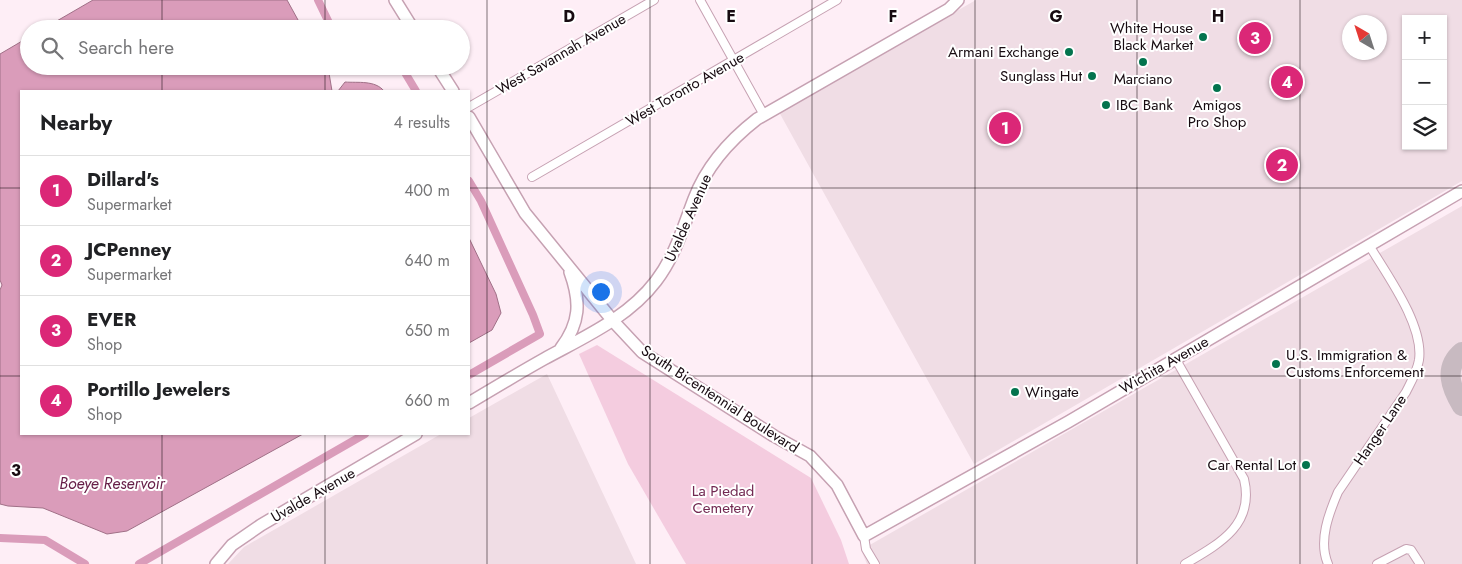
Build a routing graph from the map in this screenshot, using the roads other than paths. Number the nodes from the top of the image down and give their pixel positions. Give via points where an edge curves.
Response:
1 (395, 0) edge
2 (654, 0) edge
3 (700, 0) edge
4 (837, 0) edge
5 (958, 0) edge
6 (407, 20) edge
7 (734, 61) junction
8 (443, 75) edge
9 (452, 90) edge
10 (470, 106) edge
11 (764, 115) junction
12 (470, 119) edge
13 (532, 177) dead end
14 (1462, 191) edge
15 (1369, 245) junction
16 (568, 266) junction
17 (613, 321) junction
18 (559, 351) junction
19 (1174, 358) junction
20 (470, 402) edge
21 (414, 435) edge
22 (864, 536) junction
23 (216, 564) edge
24 (875, 564) edge
25 (1185, 564) edge
26 (1328, 564) edge
27 (1376, 564) edge
28 (1420, 564) edge

1 - 6 main road
2 - 10 street, West Savannah Avenue
3 - 7 street
4 - 7 street, West Toronto Avenue
5 - 11 main road, Uvalde Avenue via 949,9
7 - 11 street
7 - 13 street, West Toronto Avenue
8 - 9 main road
11 - 17 main road, Uvalde Avenue via 743,130 719,155 694,199 671,260 646,294
12 - 16 main road, South Bicentennial Boulevard via 525,213
14 - 15 main road, Wichita Avenue
15 - 19 main road, Wichita Avenue
15 - 26 street, Hanger Lane via 1416,328 1419,361 1406,392 1338,492 1325,530
16 - 17 main road, South Bicentennial Boulevard
16 - 18 main road via 578,305 569,338
17 - 18 main road, Uvalde Avenue
17 - 22 main road, South Bicentennial Boulevard via 642,352 810,456 837,485
18 - 20 main road, Uvalde Avenue
19 - 22 main road, Wichita Avenue via 1068,422
19 - 25 street via 1240,472 1247,492 1236,527 1214,547
21 - 23 main road, Uvalde Avenue via 261,525 232,545
22 - 24 street via 866,549
27 - 28 street via 1406,549

